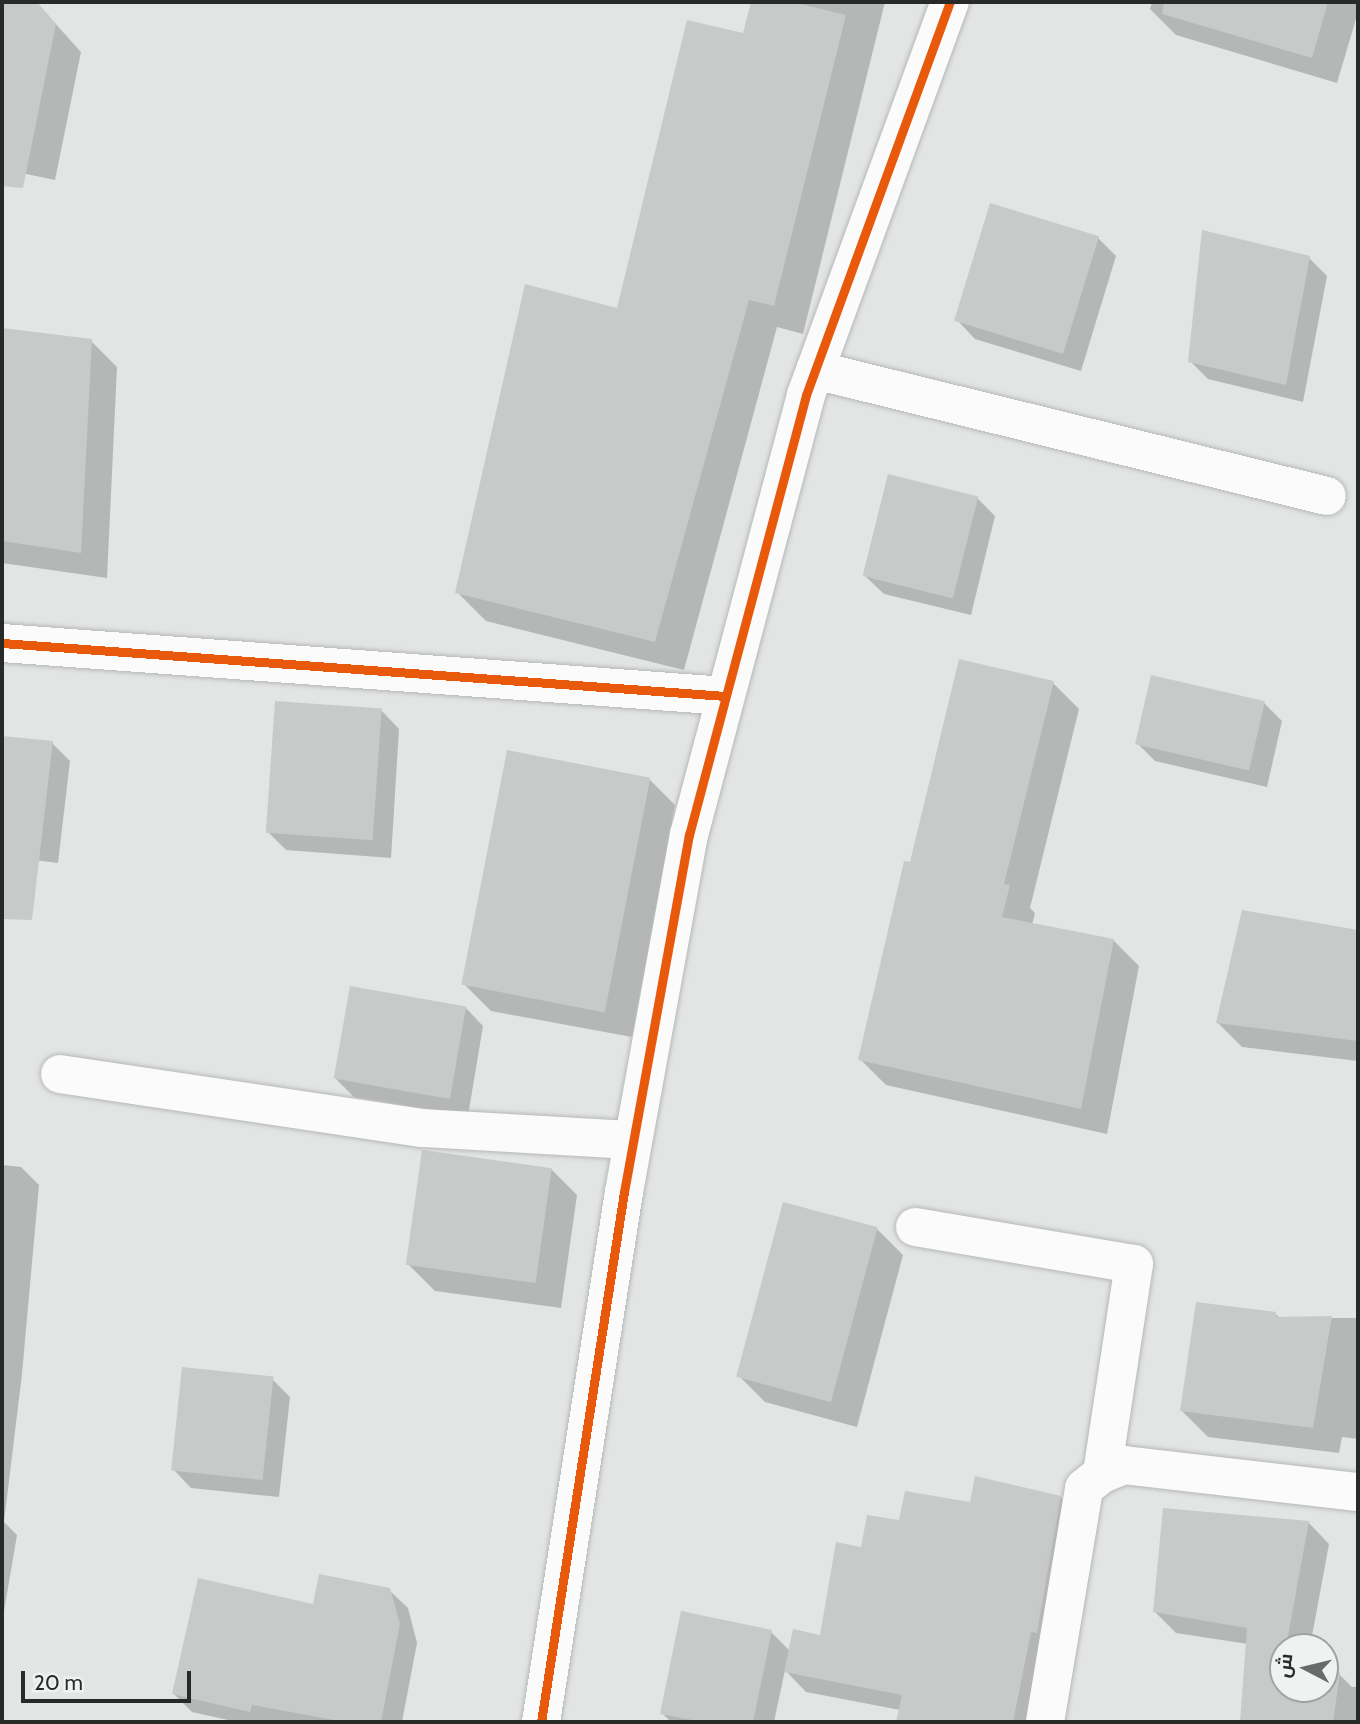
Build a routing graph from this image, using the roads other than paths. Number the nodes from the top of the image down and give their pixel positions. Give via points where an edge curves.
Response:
1 (950, 2) edge
2 (815, 370) junction
3 (1327, 496) dead end
4 (2, 643) edge
5 (725, 696) junction
6 (60, 1074) dead end
7 (633, 1140) junction
8 (915, 1227) dead end
9 (1102, 1474) junction
10 (1358, 1492) edge
11 (541, 1722) edge
12 (1045, 1722) edge

1 - 2 street
2 - 3 street
2 - 5 street
4 - 5 street
5 - 7 street via 690,835
6 - 7 street via 422,1128
7 - 11 street
8 - 9 street via 1134,1264
9 - 10 street via 1124,1465
9 - 12 street via 1084,1488

